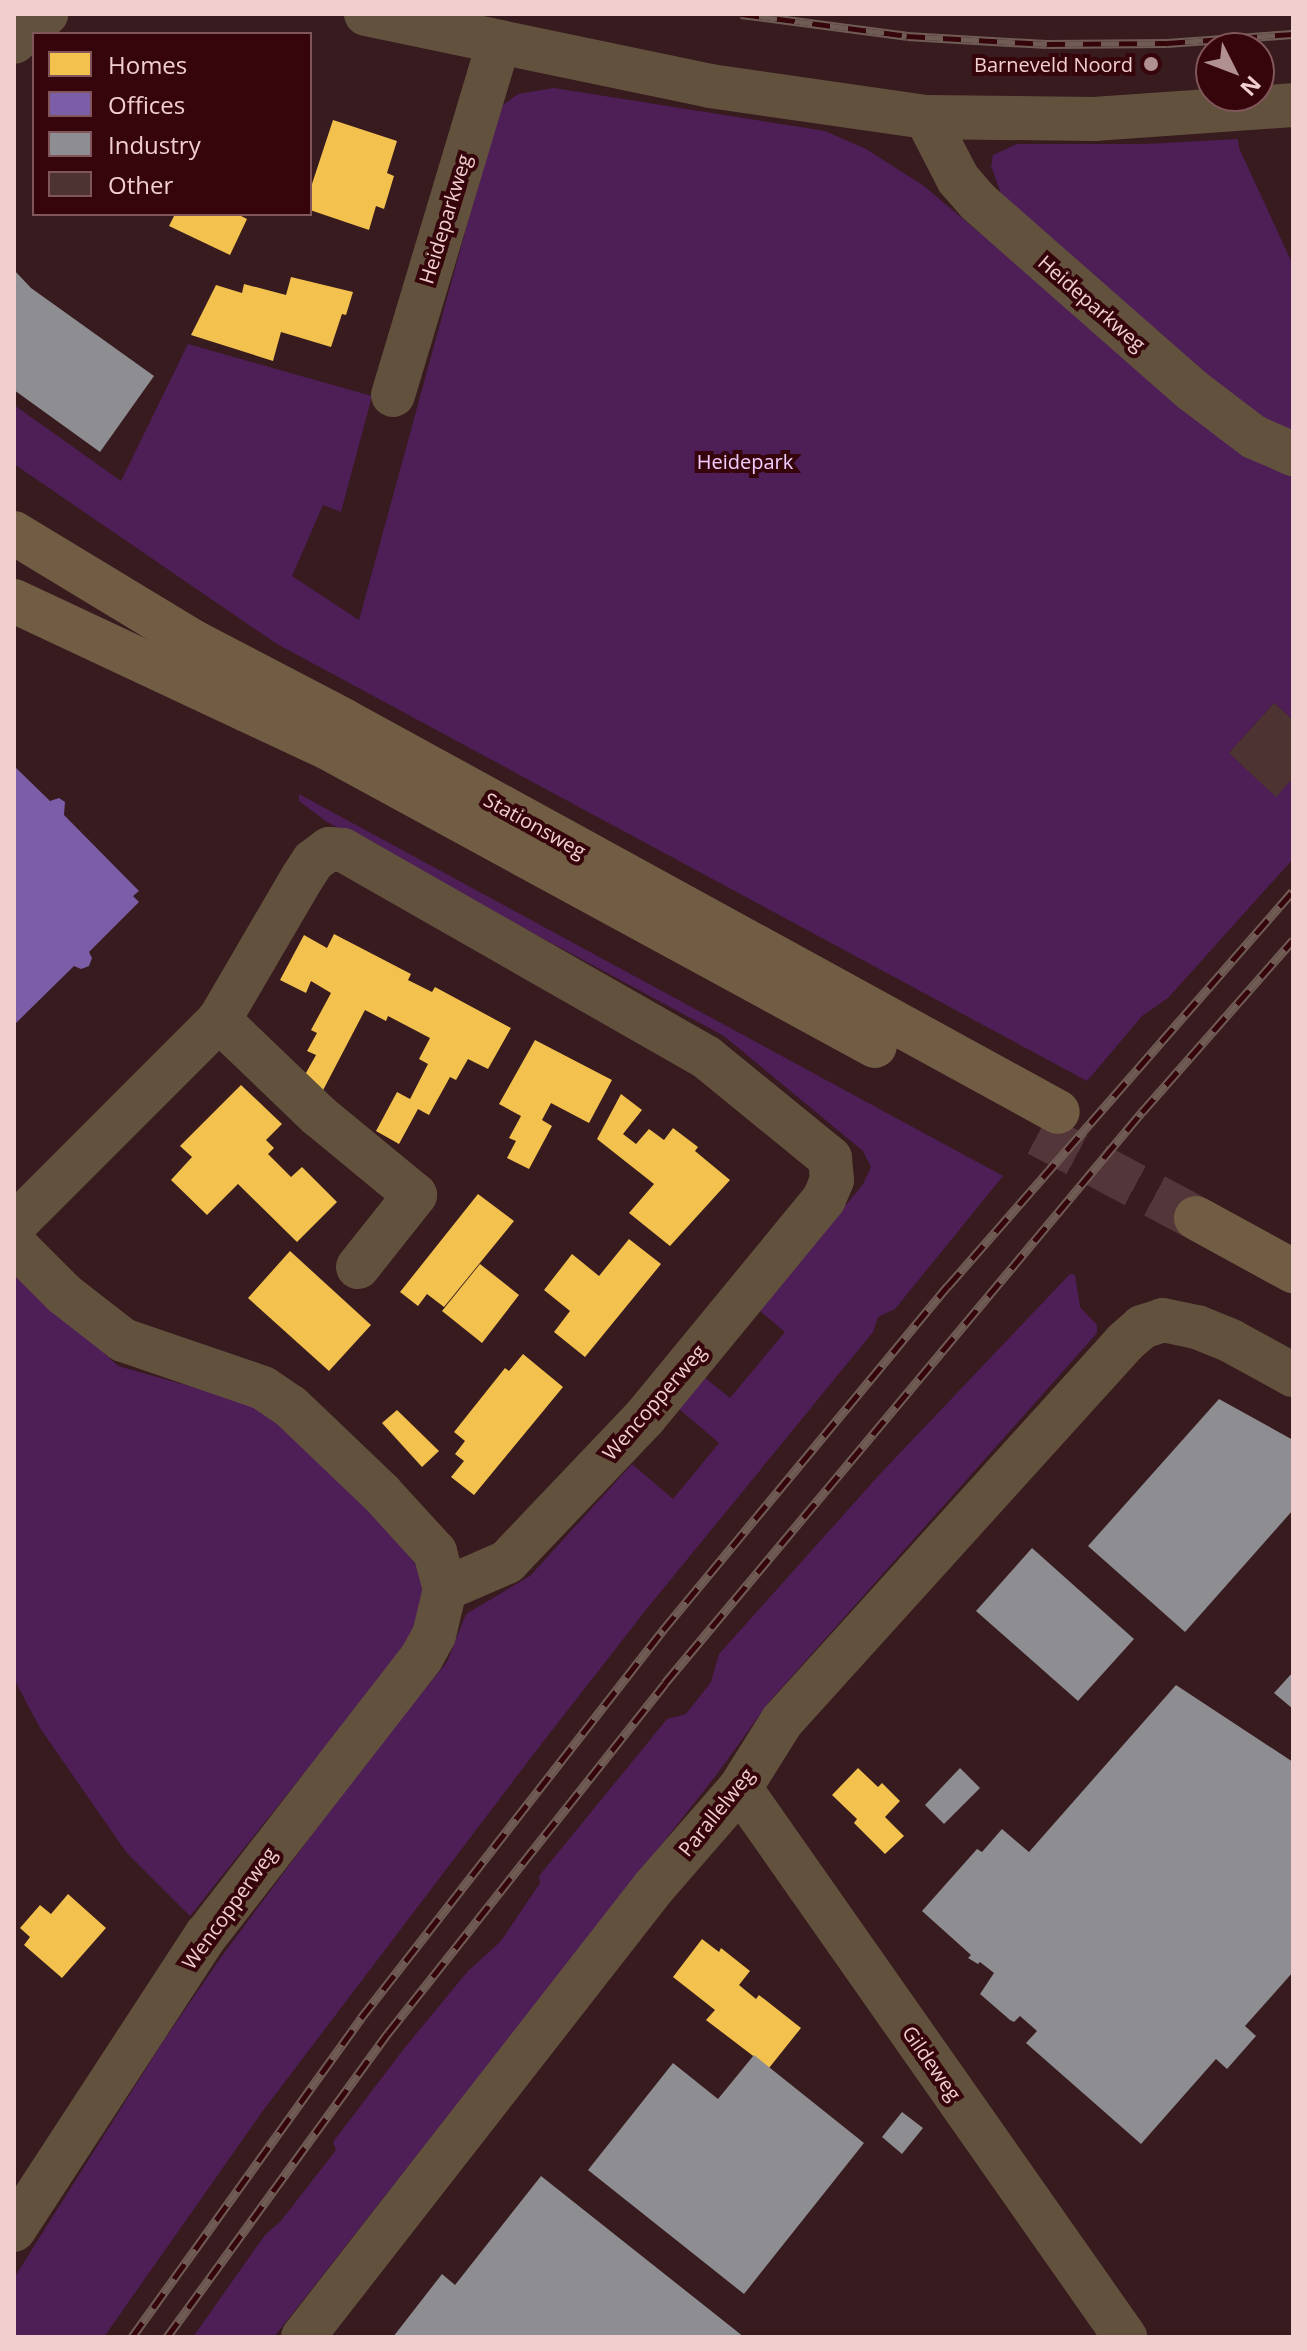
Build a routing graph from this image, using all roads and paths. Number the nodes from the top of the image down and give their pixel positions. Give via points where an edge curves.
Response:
1 (366, 14) edge
2 (498, 44) junction
3 (1293, 105) edge
4 (926, 117) junction
5 (393, 395) dead end
6 (1293, 454) edge
7 (14, 533) edge
8 (14, 601) edge
9 (219, 1020) junction
10 (14, 1225) edge
11 (1293, 1240) edge
12 (14, 1244) edge
13 (358, 1267) dead end
14 (1293, 1271) edge
15 (1293, 1375) edge
16 (445, 1589) junction
17 (740, 1788) junction
18 (14, 2230) edge
19 (303, 2337) edge
20 (1125, 2337) edge

1 - 2 street
2 - 4 street via 710,86
2 - 5 street, Heideparkweg
3 - 4 street via 1094,119
4 - 6 street, Heideparkweg via 958,179 978,202 1201,397 1254,437
7 - 8 main road, Stationsweg via 194,642 357,728 1048,1123 326,747
9 - 10 street
9 - 13 street via 319,1116 415,1195
9 - 16 street, Wencopperweg via 313,861 329,849 343,850 706,1057 830,1158 832,1180 824,1199 635,1428 507,1562
11 - 14 main road via 1205,1208
12 - 16 street, Wencopperweg via 64,1294 123,1340 263,1388 290,1406 435,1552
15 - 17 street, Parallelweg via 1197,1327 1163,1320 1142,1327 1100,1367 782,1721
16 - 18 street, Wencopperweg via 434,1635 422,1657 206,1935
17 - 19 street, Parallelweg via 653,1888
17 - 20 street, Gildeweg

